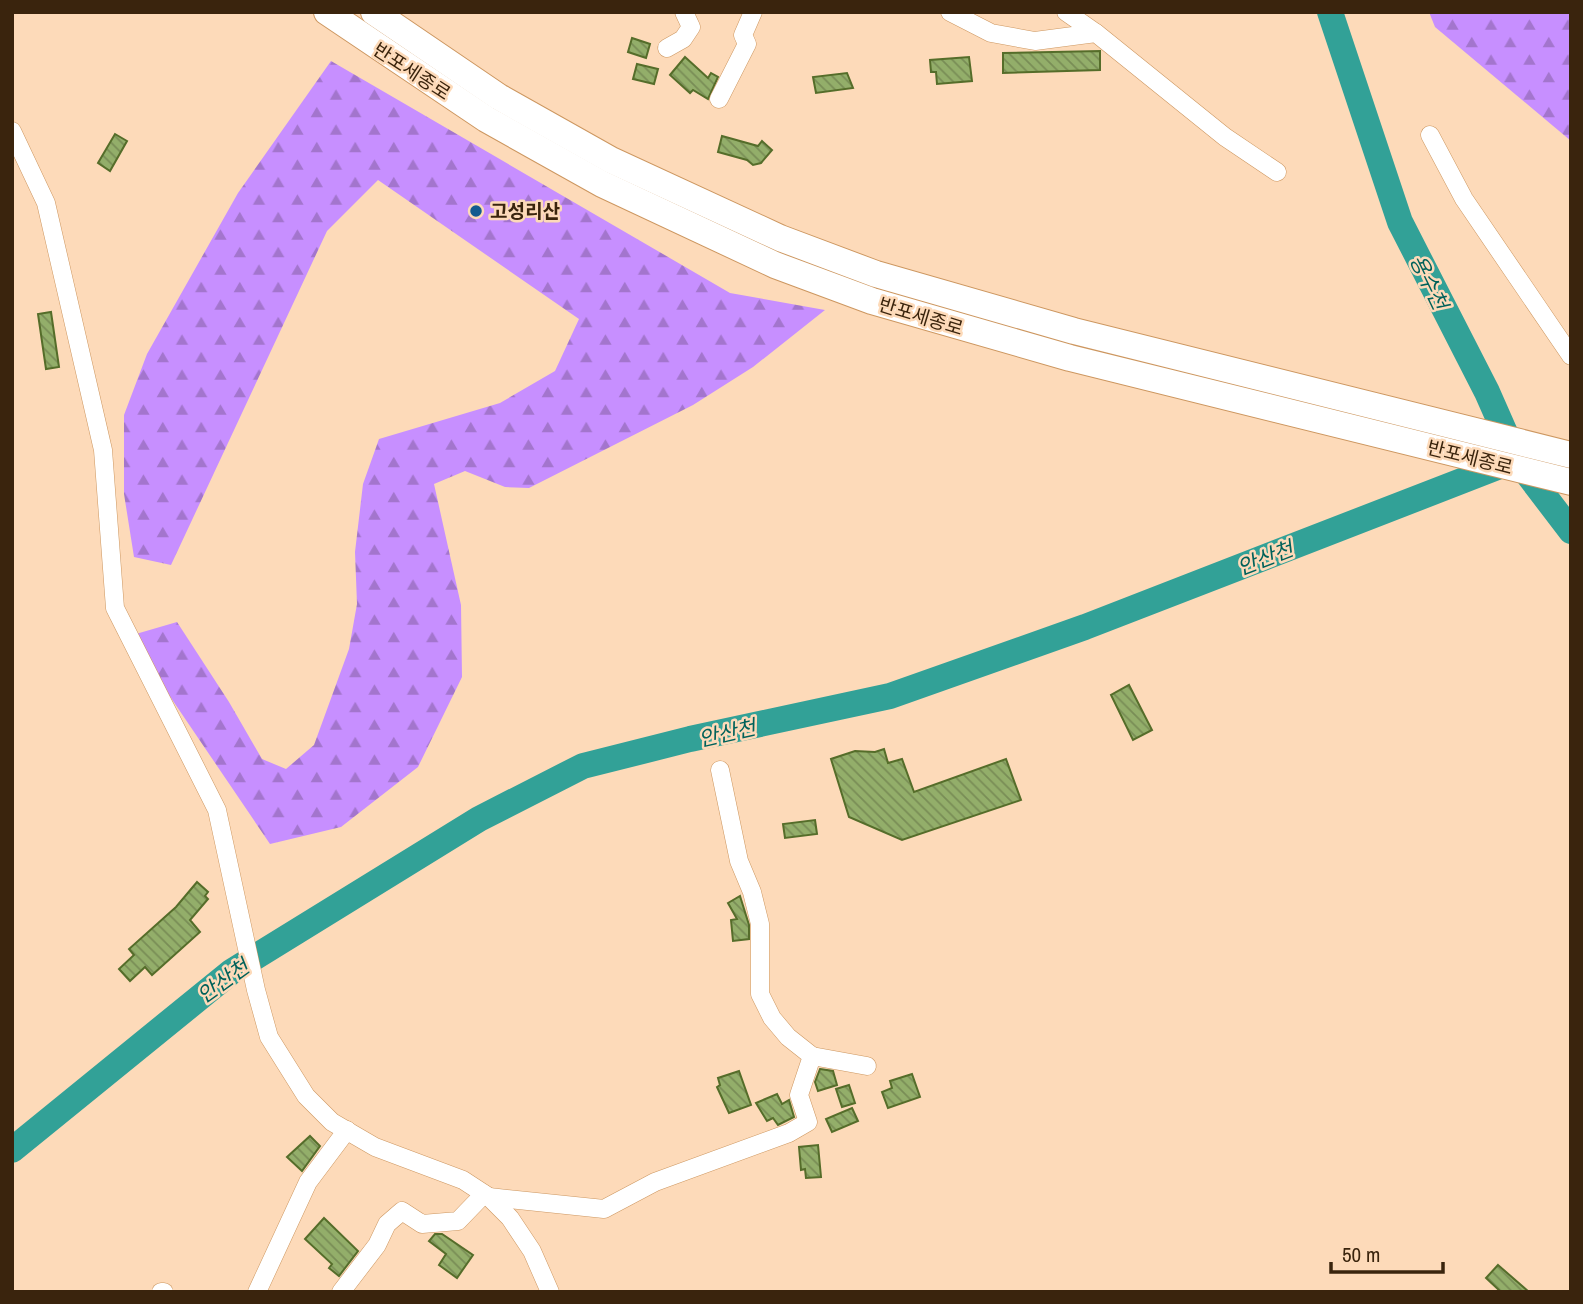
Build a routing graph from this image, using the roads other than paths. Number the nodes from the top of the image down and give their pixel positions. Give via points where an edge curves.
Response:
1 (327, 12) edge
2 (374, 12) edge
3 (684, 12) edge
4 (753, 12) edge
5 (950, 12) edge
6 (1066, 12) edge
7 (1096, 33) junction
8 (667, 48) dead end
9 (719, 99) dead end
10 (12, 131) edge
11 (1430, 135) dead end
12 (1277, 172) dead end
13 (1571, 356) edge
14 (1366, 419) junction
15 (1571, 455) edge
16 (1571, 482) edge
17 (720, 770) dead end
18 (811, 1056) junction
19 (867, 1066) dead end
20 (347, 1130) junction
21 (486, 1195) junction
22 (266, 1288) edge
23 (341, 1292) edge
24 (550, 1292) edge

1 - 14 highway, 반포세종로 via 485,119 601,184 775,265 981,334
2 - 14 highway, 반포세종로 via 499,97 611,160 779,238 876,274
3 - 8 street via 691,27 683,39
4 - 9 street via 743,35 747,44
5 - 7 street via 991,33 1035,41
6 - 7 street
7 - 12 street via 1225,137
10 - 20 street via 46,202 103,450 115,608 217,810 269,1037 306,1096
11 - 13 street via 1465,199
14 - 15 highway, 반포세종로
14 - 16 highway, 반포세종로
17 - 18 street via 739,861 761,924 760,994 772,1018
18 - 19 street
18 - 21 street via 799,1095 808,1122 789,1133 654,1182 604,1209
20 - 21 street via 375,1147 463,1180
20 - 22 street via 308,1182
21 - 23 street via 458,1222 422,1224 401,1211 387,1224
21 - 24 street via 510,1218 532,1251

